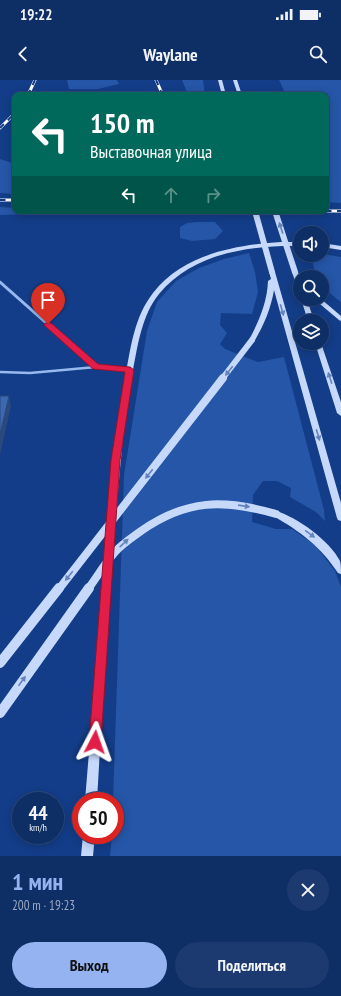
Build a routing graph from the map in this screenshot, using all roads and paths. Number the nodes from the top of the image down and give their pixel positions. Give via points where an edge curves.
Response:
1 (220, 80) edge
2 (235, 80) edge
3 (223, 92) edge
4 (239, 92) edge
5 (256, 214) edge
6 (276, 214) edge
7 (293, 244) edge
8 (329, 246) edge
9 (341, 248) edge
10 (294, 270) edge
11 (272, 272) junction
12 (0, 282) edge
13 (325, 306) edge
14 (341, 320) edge
15 (320, 350) edge
16 (96, 367) junction
17 (130, 370) junction
18 (0, 372) edge
19 (341, 413) edge
20 (341, 518) edge
21 (341, 570) edge
22 (0, 663) edge
23 (0, 713) edge
24 (92, 792) edge
25 (88, 844) edge
26 (87, 856) edge

1 - 3 main road
2 - 4 main road
5 - 11 main road, bridge
10 -> 6 main road, bridge
7 - 17 main road via 224,252 187,267 170,279 149,303 144,314
8 - 9 main road
11 -> 20 main road
11 -> 22 main road, bridge via 267,310 252,340
12 - 16 street
13 - 14 main road
19 -> 15 main road
16 - 17 street
16 - 18 lane via 30,373
17 - 24 main road via 116,460
23 -> 21 main road, bridge via 115,552 134,534 170,513 193,506 214,504 258,508 296,524 315,538 332,555
25 - 26 main road

